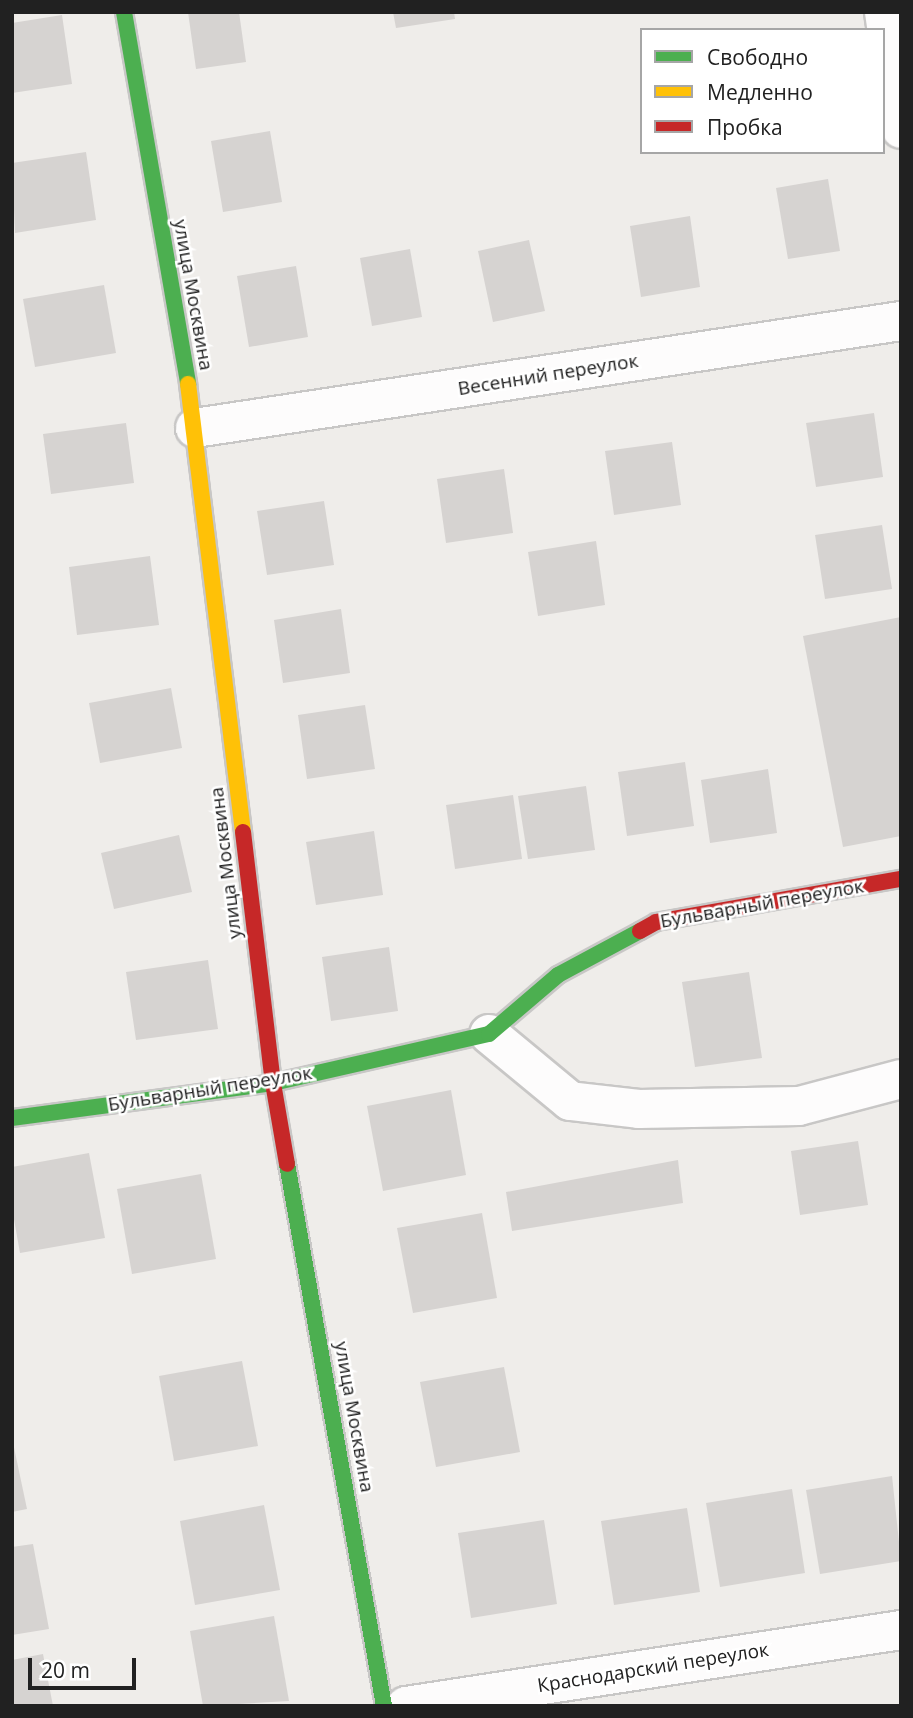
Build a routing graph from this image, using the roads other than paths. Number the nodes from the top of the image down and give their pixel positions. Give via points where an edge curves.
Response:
1 (124, 12) edge
2 (884, 12) edge
3 (901, 129) edge
4 (901, 321) edge
5 (195, 428) junction
6 (901, 879) edge
7 (489, 1034) junction
8 (901, 1079) edge
9 (273, 1083) junction
10 (12, 1118) edge
11 (901, 1630) edge
12 (384, 1706) edge
13 (406, 1706) edge

1 - 5 street, улица Москвина
2 - 3 street
4 - 5 street, Весенний переулок
5 - 9 street, улица Москвина
6 - 7 street, Бульварный переулок via 656,922 558,975
7 - 8 street via 570,1101 639,1109 799,1106
7 - 9 street, Бульварный переулок
9 - 10 street, Бульварный переулок
9 - 12 street, улица Москвина
11 - 13 street, Краснодарский переулок

